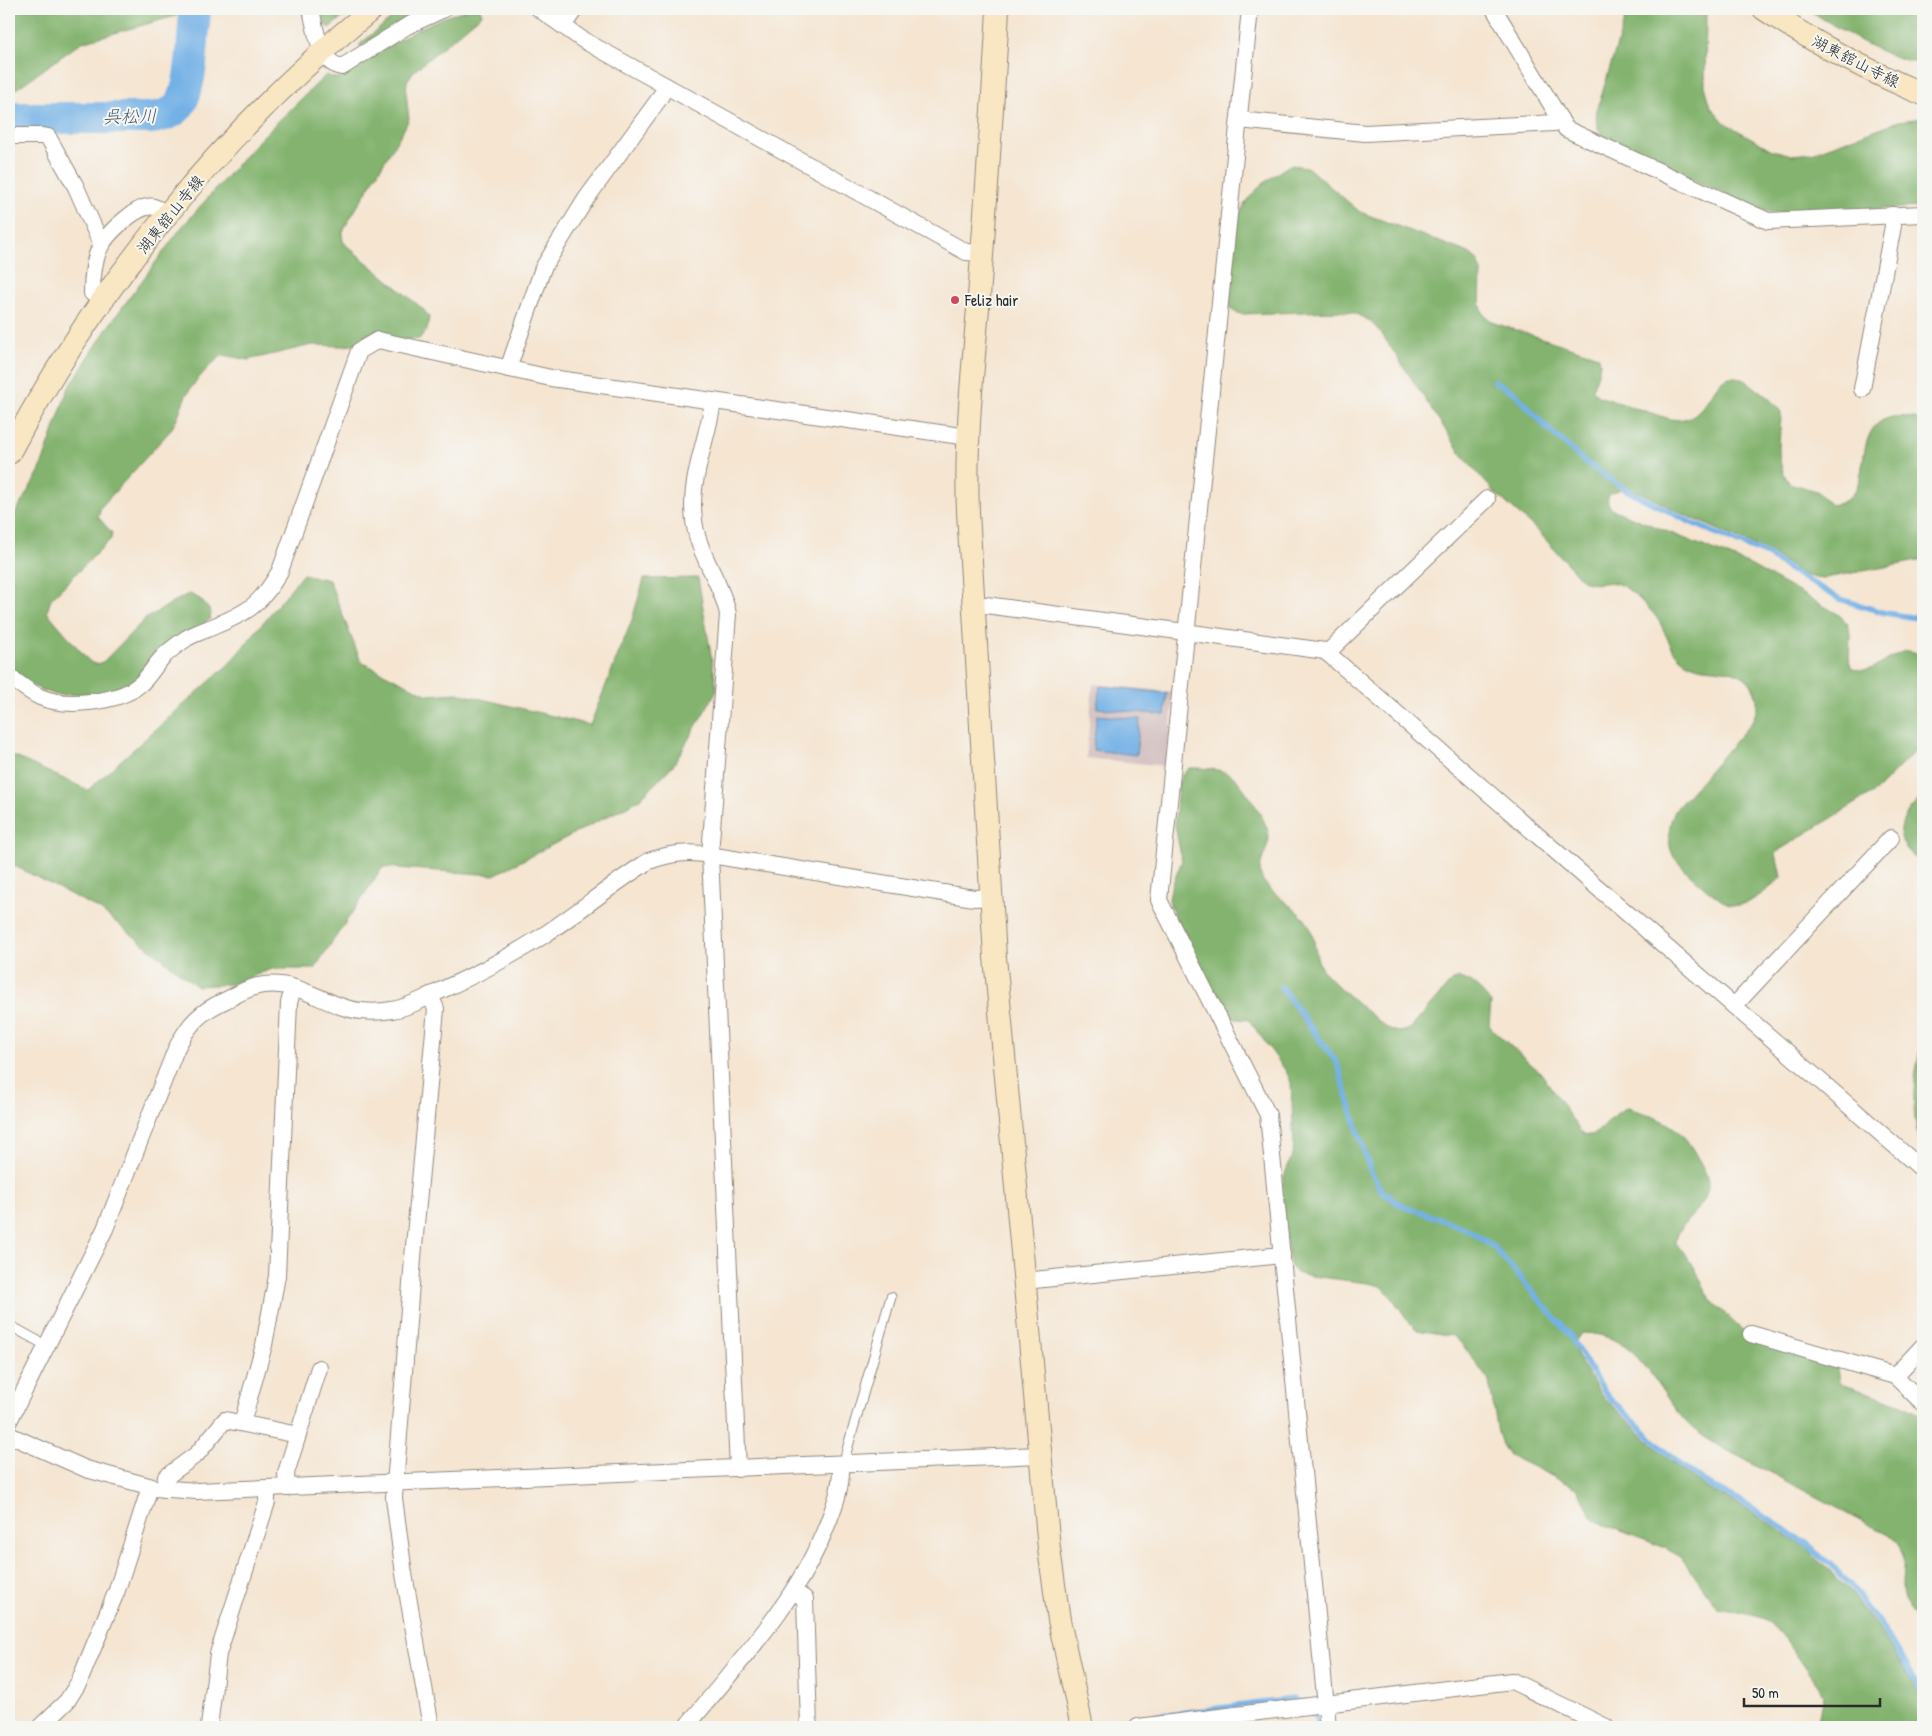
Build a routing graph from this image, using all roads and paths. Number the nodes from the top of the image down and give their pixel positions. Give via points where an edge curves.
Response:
1 (311, 9) edge
2 (372, 9) edge
3 (444, 9) edge
4 (539, 9) edge
5 (575, 9) edge
6 (998, 9) edge
7 (1250, 9) edge
8 (1494, 9) edge
9 (1764, 9) edge
10 (562, 26) junction
11 (322, 52) junction
12 (666, 86) junction
13 (1923, 94) edge
14 (1560, 119) junction
15 (1239, 120) junction
16 (9, 136) edge
17 (1923, 214) edge
18 (1892, 215) junction
19 (167, 216) junction
20 (102, 244) junction
21 (982, 253) junction
22 (103, 301) junction
23 (508, 369) junction
24 (1862, 389) dead end
25 (713, 402) junction
26 (968, 437) junction
27 (9, 453) edge
28 (1487, 499) dead end
29 (973, 606) junction
30 (1187, 632) junction
31 (1327, 653) junction
32 (9, 676) edge
33 (1892, 838) dead end
34 (710, 855) junction
35 (991, 897) junction
36 (293, 988) junction
37 (430, 995) junction
38 (1734, 1006) junction
39 (1923, 1170) edge
40 (1282, 1255) junction
41 (1024, 1281) junction
42 (891, 1297) dead end
43 (9, 1325) edge
44 (1751, 1334) dead end
45 (47, 1346) junction
46 (1923, 1346) edge
47 (319, 1368) dead end
48 (1895, 1376) junction
49 (1923, 1403) edge
50 (9, 1421) edge
51 (242, 1423) junction
52 (9, 1435) edge
53 (298, 1435) junction
54 (1040, 1456) junction
55 (844, 1464) junction
56 (738, 1469) junction
57 (395, 1483) junction
58 (157, 1488) junction
59 (287, 1488) junction
60 (267, 1489) junction
61 (794, 1591) junction
62 (1326, 1704) junction
63 (40, 1727) edge
64 (209, 1727) edge
65 (431, 1727) edge
66 (686, 1727) edge
67 (809, 1727) edge
68 (1082, 1727) edge
69 (1138, 1727) edge
70 (1328, 1727) edge
71 (1606, 1727) edge

1 - 11 street
2 - 11 street, 湖東舘山寺線
3 - 11 street via 407,26 342,68
4 - 10 street
5 - 10 street
6 - 21 street
7 - 15 street
8 - 14 street
9 - 13 street, 湖東舘山寺線 via 1815,41
10 - 12 street
11 - 19 street, 湖東舘山寺線 via 247,125
12 - 21 street via 966,252
12 - 23 street via 586,199 543,268
14 - 15 street via 1554,123 1364,133
14 - 18 street via 1566,129 1768,221
15 - 30 street
16 - 20 street via 48,138 76,187
17 - 18 street
18 - 24 street
19 - 20 street via 156,207 138,209
19 - 22 street, 湖東舘山寺線
20 - 22 street via 92,276 92,293
21 - 26 street
22 - 27 street, 湖東舘山寺線 via 50,381
23 - 25 street
23 - 32 street via 378,340 359,351 280,571 257,604 240,616 189,637 174,647 138,686 108,700 56,702 41,698
25 - 26 street
25 - 34 street via 695,475 692,502 697,538 722,591 728,614
26 - 29 street via 967,495
28 - 31 street
29 - 30 street via 986,605
29 - 35 street
30 - 31 street
30 - 40 street via 1160,900 1268,1115
31 - 38 street
33 - 38 street
34 - 35 street via 974,898
34 - 37 street via 681,852 649,861 523,949
34 - 56 street
35 - 41 street
36 - 37 street via 341,1007 376,1012 393,1010
36 - 45 street via 281,984 246,990 198,1016 185,1031 112,1214
36 - 51 street via 289,1003 277,1276 264,1345
37 - 57 street via 436,1009
38 - 39 street
40 - 41 street
40 - 62 street
41 - 54 street
42 - 55 lane
43 - 45 lane
44 - 48 street
45 - 50 street
46 - 48 street
47 - 53 street
48 - 49 street
51 - 53 street
51 - 58 street via 225,1420 197,1454 166,1477
52 - 58 street via 86,1469
53 - 59 street via 286,1473
54 - 55 street
54 - 68 street via 1054,1589
55 - 56 street
55 - 61 street via 831,1515
56 - 57 street
57 - 59 street
57 - 65 street via 404,1574
58 - 60 street via 197,1491
58 - 63 street via 79,1682 67,1701
59 - 60 street
60 - 64 street via 267,1502 218,1654
61 - 66 street
61 - 67 street via 805,1598
62 - 69 street
62 - 70 street
62 - 71 street via 1512,1681

